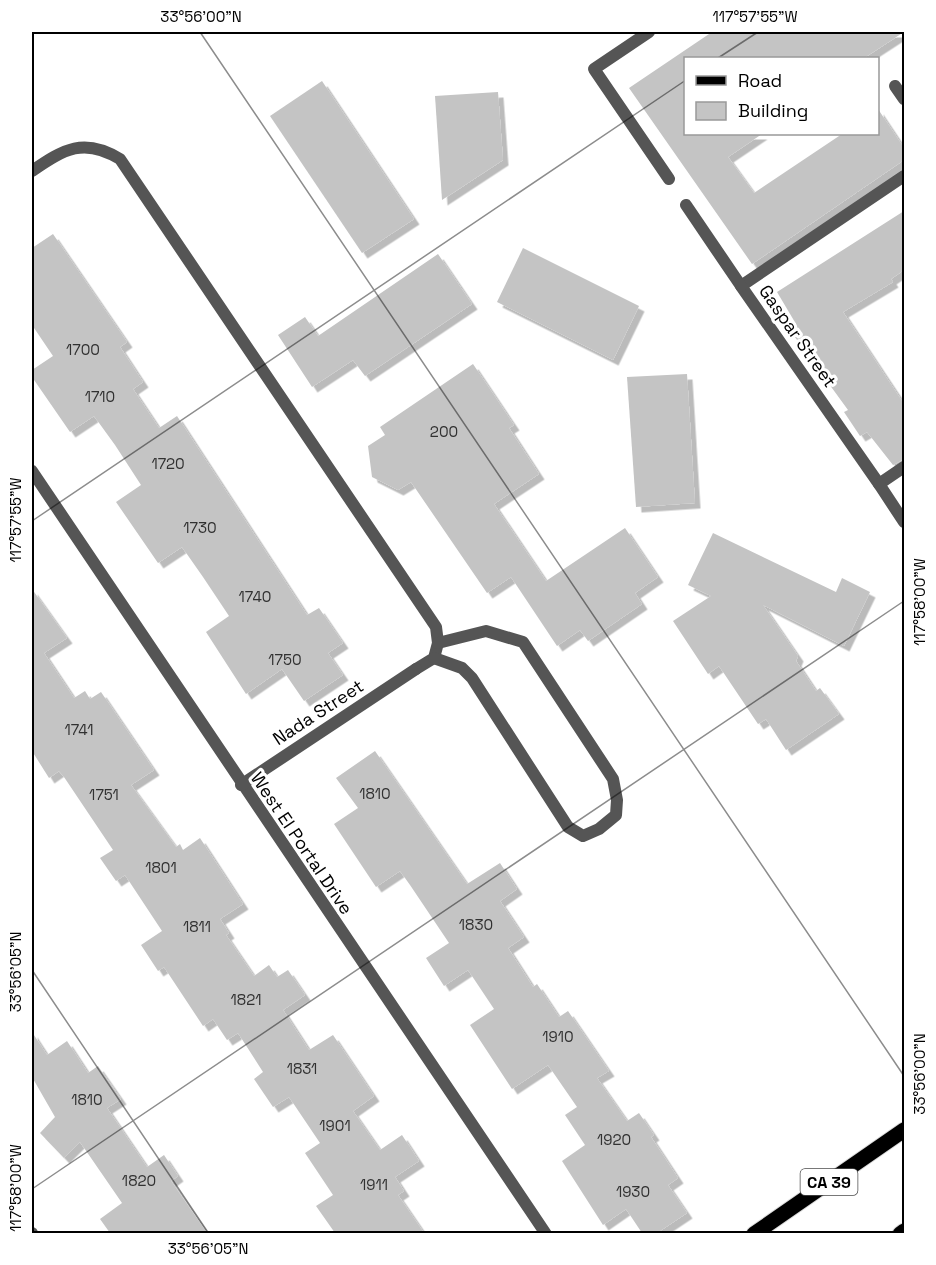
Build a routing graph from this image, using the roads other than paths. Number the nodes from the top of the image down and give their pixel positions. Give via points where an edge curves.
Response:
1 (649, 32) edge
2 (895, 86) dead end
3 (904, 99) edge
4 (32, 171) edge
5 (904, 176) edge
6 (669, 179) dead end
7 (686, 205) dead end
8 (741, 286) junction
9 (904, 467) edge
10 (32, 471) edge
11 (879, 484) junction
12 (904, 522) edge
13 (438, 643) junction
14 (434, 658) junction
15 (241, 785) junction
16 (904, 1130) edge
17 (904, 1231) edge
18 (546, 1233) edge
19 (754, 1233) edge
20 (900, 1233) edge

1 - 6 street via 594,69
2 - 3 street
4 - 13 street via 75,146 102,148 120,159 436,627
5 - 8 street, Gaspar Street
7 - 8 street
8 - 11 street, Gaspar Street
9 - 11 street
10 - 15 street, West El Portal Drive
11 - 12 street, Gaspar Street
13 - 14 street
13 - 14 street via 486,631 523,642 613,780 616,815 583,836 568,827 472,678 462,668
14 - 15 street, Nada Street
15 - 18 street, West El Portal Drive
16 - 19 main road, CA 39
17 - 20 main road

